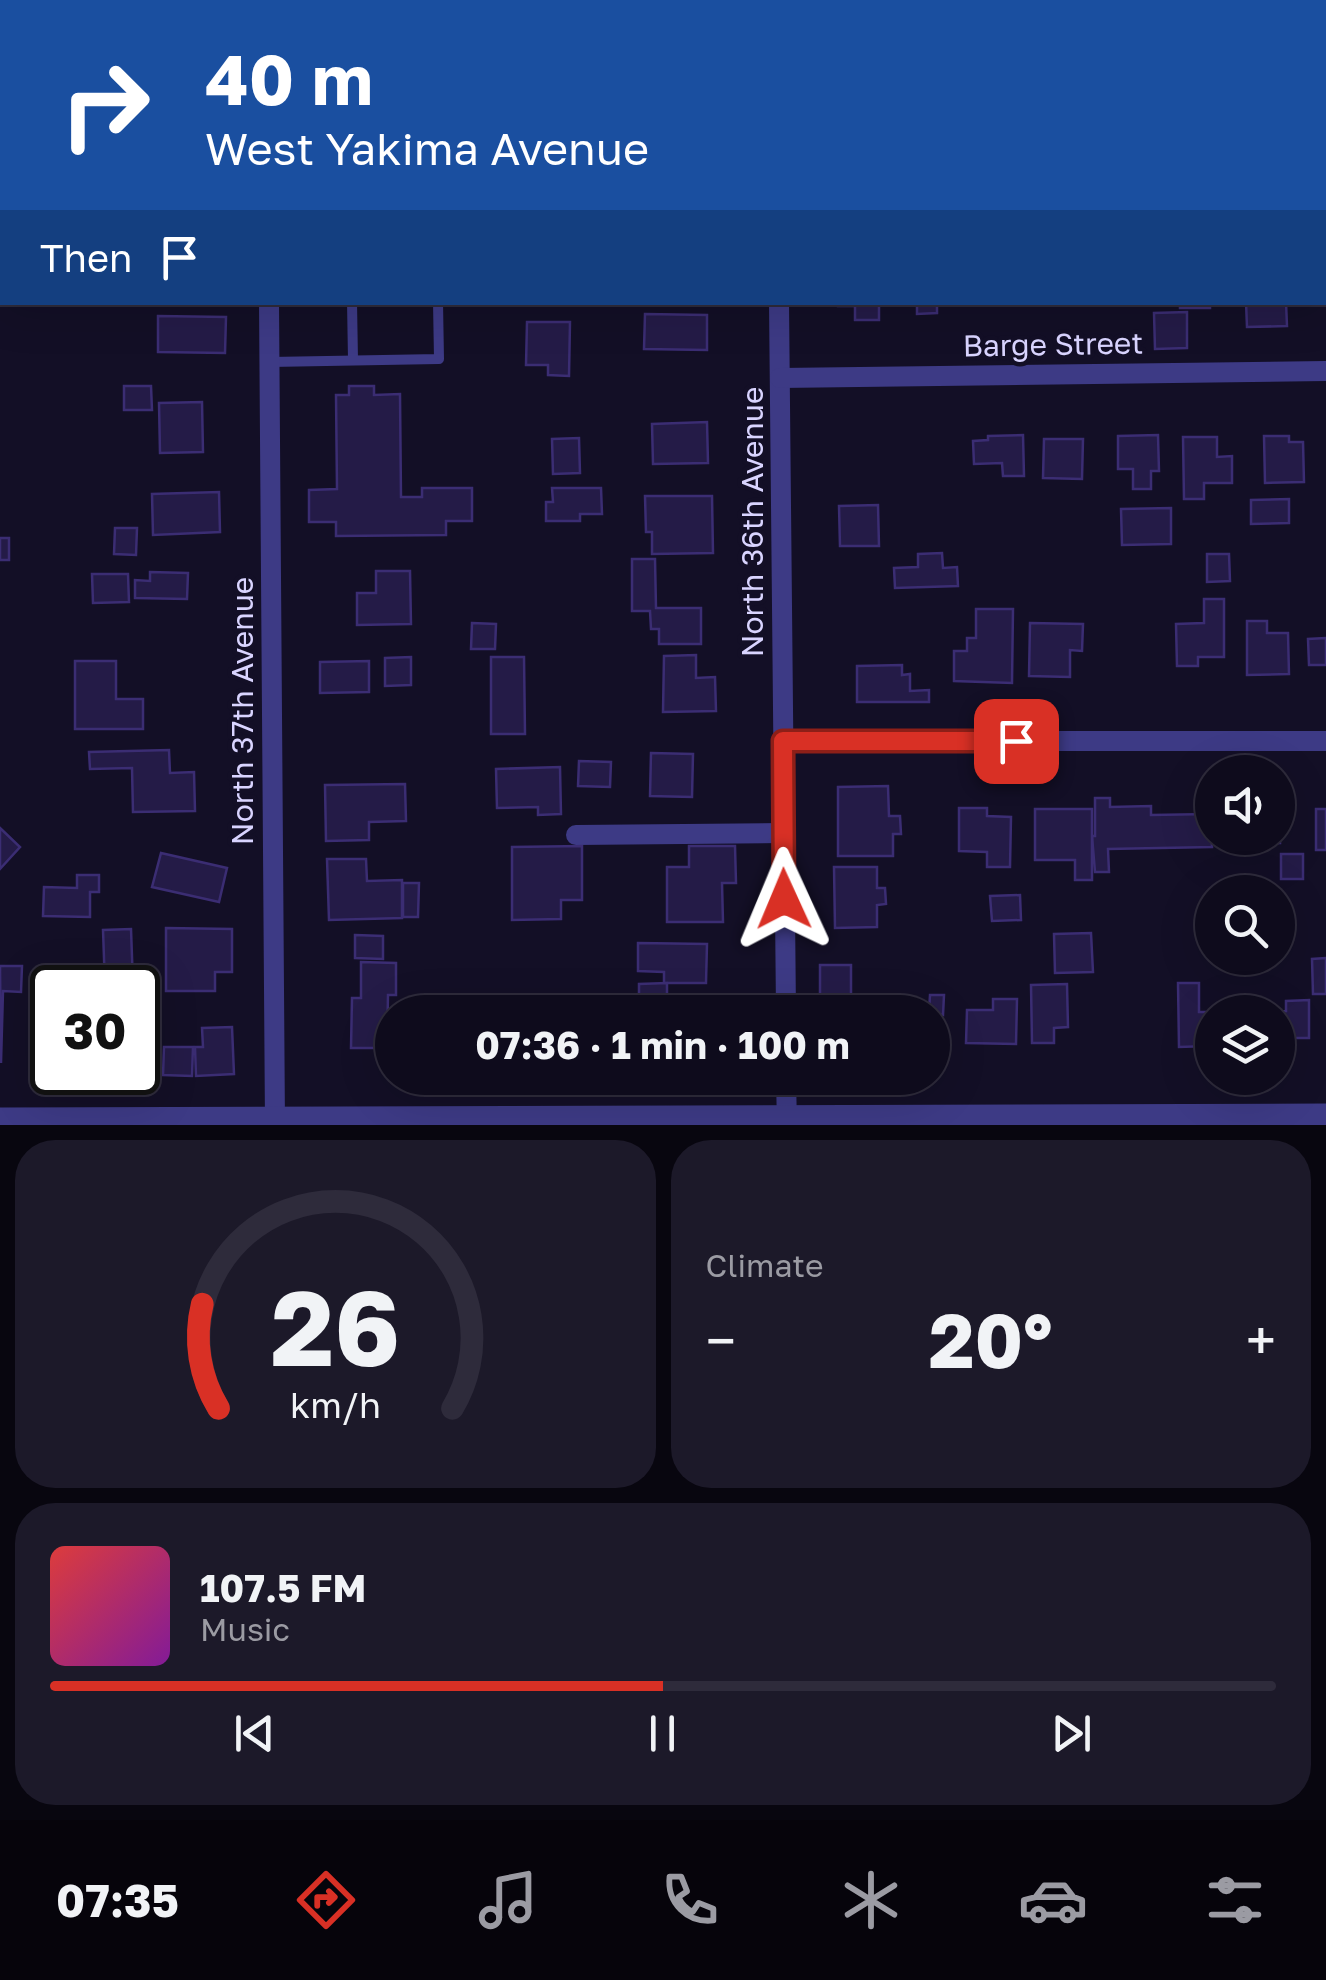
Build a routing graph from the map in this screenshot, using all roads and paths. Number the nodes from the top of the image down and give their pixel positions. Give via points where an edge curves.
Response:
1 (269, 305) edge
2 (352, 305) edge
3 (438, 305) edge
4 (779, 305) edge
5 (352, 360) junction
6 (270, 362) junction
7 (1326, 371) edge
8 (780, 378) junction
9 (783, 741) junction
10 (1326, 741) edge
11 (783, 833) junction
12 (576, 836) dead end
13 (786, 995) edge
14 (786, 1095) edge
15 (1326, 1116) edge
16 (0, 1120) edge
17 (1165, 1121) edge
18 (274, 1122) edge
19 (786, 1122) edge

1 - 6 street, North 37th Avenue
2 - 5 lane
3 - 5 lane via 439,359
4 - 8 street, North 36th Avenue
5 - 6 lane
6 - 18 street, North 37th Avenue
7 - 8 street, Barge Street
8 - 9 street, North 36th Avenue
9 - 10 street
9 - 11 street, North 36th Avenue
11 - 12 street
11 - 13 street, North 36th Avenue
14 - 19 street
15 - 17 street
16 - 18 street
17 - 19 street
18 - 19 street

